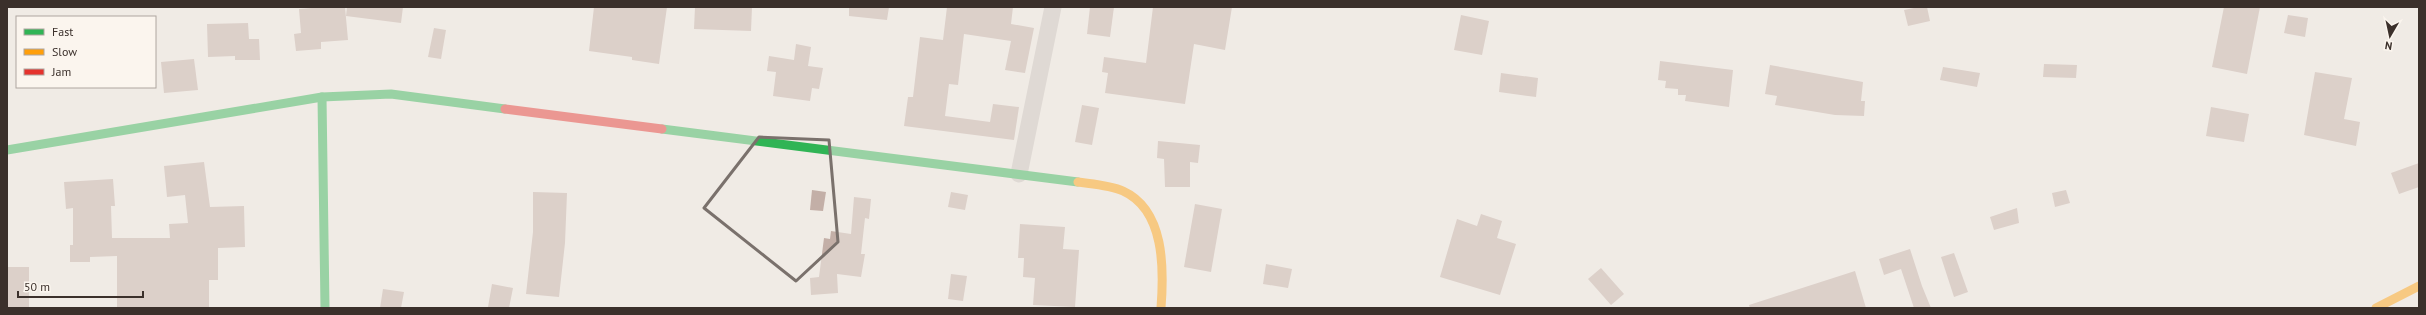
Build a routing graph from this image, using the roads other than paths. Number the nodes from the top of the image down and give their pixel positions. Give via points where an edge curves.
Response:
1 (1053, 7) edge
2 (322, 97) junction
3 (7, 150) edge
4 (1019, 174) junction
5 (2419, 286) edge
6 (325, 308) edge
7 (1161, 308) edge
8 (2376, 308) edge

1 - 4 street
2 - 3 main road
2 - 4 main road via 391,94 439,99
2 - 6 main road
4 - 7 main road via 1123,191 1145,206 1159,240 1163,282
5 - 8 main road

